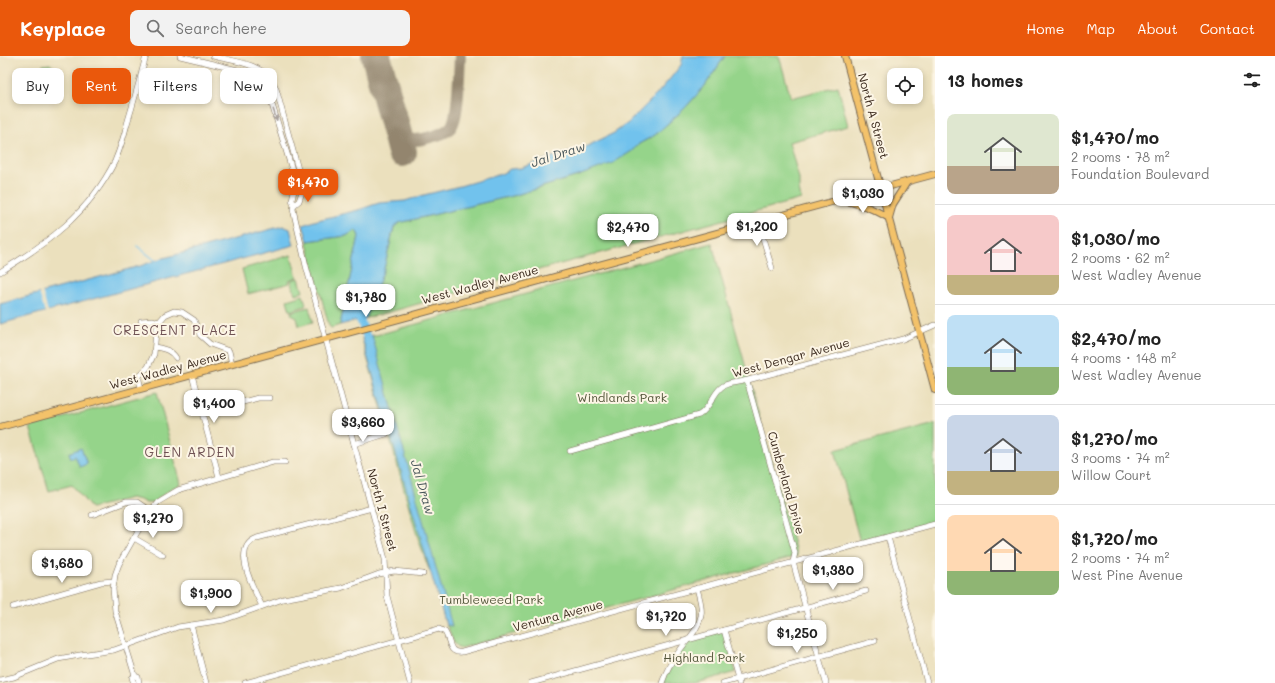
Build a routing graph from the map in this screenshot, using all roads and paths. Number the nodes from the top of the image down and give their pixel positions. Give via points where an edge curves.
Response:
1 (146, 56) edge
2 (180, 56) edge
3 (213, 56) edge
4 (845, 56) edge
5 (287, 128) junction
6 (279, 129) junction
7 (935, 174) edge
8 (907, 182) junction
9 (881, 189) junction
10 (840, 200) junction
11 (294, 205) junction
12 (889, 218) junction
13 (758, 222) junction
14 (772, 268) dead end
15 (0, 272) edge
16 (141, 321) dead end
17 (159, 322) junction
18 (935, 325) edge
19 (920, 332) junction
20 (326, 338) junction
21 (155, 347) junction
22 (176, 358) dead end
23 (232, 364) junction
24 (192, 375) junction
25 (747, 381) junction
26 (141, 388) junction
27 (935, 390) edge
28 (270, 398) dead end
29 (202, 413) junction
30 (0, 427) edge
31 (386, 434) dead end
32 (354, 444) junction
33 (570, 451) dead end
34 (285, 462) dead end
35 (219, 477) junction
36 (372, 508) junction
37 (150, 510) junction
38 (92, 515) dead end
39 (935, 524) edge
40 (888, 537) junction
41 (134, 538) junction
42 (163, 555) dead end
43 (793, 562) junction
44 (386, 573) junction
45 (424, 574) dead end
46 (114, 581) junction
47 (697, 588) junction
48 (866, 591) dead end
49 (262, 606) junction
50 (13, 607) dead end
51 (805, 608) junction
52 (191, 625) junction
53 (724, 630) junction
54 (688, 640) junction
55 (398, 641) junction
56 (875, 641) dead end
57 (127, 646) junction
58 (819, 657) junction
59 (135, 676) junction
60 (0, 680) edge
61 (738, 681) edge
62 (134, 683) edge
63 (139, 683) edge
64 (206, 683) edge
65 (245, 683) edge
66 (410, 683) edge
67 (534, 683) edge
68 (662, 683) edge
69 (723, 683) edge
70 (826, 683) edge
71 (928, 683) edge

1 - 15 street via 120,149 90,201 71,222 42,245
2 -> 6 street, North I Street via 246,72 255,77 265,86
3 - 5 street via 253,66 263,72 272,81 277,92
4 - 9 main road, North A Street
5 - 6 street
5 - 11 street via 302,184 299,201
6 - 11 street, North I Street via 293,173
7 - 8 main road, West Wadley Avenue
8 - 9 main road, West Wadley Avenue
8 - 12 main road via 893,204
9 - 10 main road, West Wadley Avenue
9 - 12 main road, North A Street
10 - 12 main road via 858,203
10 - 13 main road, West Wadley Avenue
11 - 20 street, North I Street via 306,266
12 - 19 main road, North A Street
13 - 14 street
13 - 20 main road, West Wadley Avenue
16 - 17 street
17 - 21 street
17 - 23 street via 165,315 174,311 182,312 194,320 200,335 210,344 229,351
18 - 19 street, West Dengar Avenue
19 - 25 street, West Dengar Avenue via 903,339
19 - 27 main road, North A Street
20 - 23 main road, West Wadley Avenue
20 - 32 street, North I Street
21 - 22 street via 165,349
21 - 26 street via 148,367 139,376
23 - 24 main road, West Wadley Avenue
24 - 26 main road, West Wadley Avenue
24 - 29 street
25 - 33 street, West Dengar Avenue via 724,386 700,415
25 - 43 street, Cumberland Drive via 795,553
26 - 30 main road, West Wadley Avenue
28 - 29 street via 258,398
29 - 35 street
31 - 32 street
32 - 36 street, North I Street
34 - 35 street via 273,462
35 - 37 street via 170,494
36 - 44 street, North I Street
36 - 49 street via 249,542 245,548 245,562 250,581
37 - 38 street via 137,502 126,502
37 - 41 street
39 - 40 street, Ventura Avenue
40 - 43 street, Ventura Avenue
40 - 71 street
41 - 42 street
41 - 46 street via 119,564
43 - 47 street, Ventura Avenue
43 - 51 street, Cumberland Drive
44 - 45 street via 404,571
44 - 49 street via 341,588 291,597
44 - 55 street, North I Street via 387,596
46 - 50 street via 101,582
46 - 57 street via 115,611
47 - 54 street via 701,615 696,629
47 - 55 street, Ventura Avenue via 462,652 456,653 452,650 447,634 441,630
48 - 51 street
49 - 52 street via 224,620
51 - 53 street
51 - 58 street, Cumberland Drive
52 - 57 street via 168,630
52 - 64 street
53 - 54 street
53 - 61 street
54 - 67 street
54 - 68 street
55 - 65 street, Ventura Avenue
55 - 66 street, North I Street
56 - 58 street
57 - 59 street
57 - 60 street via 58,659
58 - 61 street
58 - 70 street, Cumberland Drive
59 - 62 street via 132,678
59 - 63 street via 138,677
61 - 69 street

